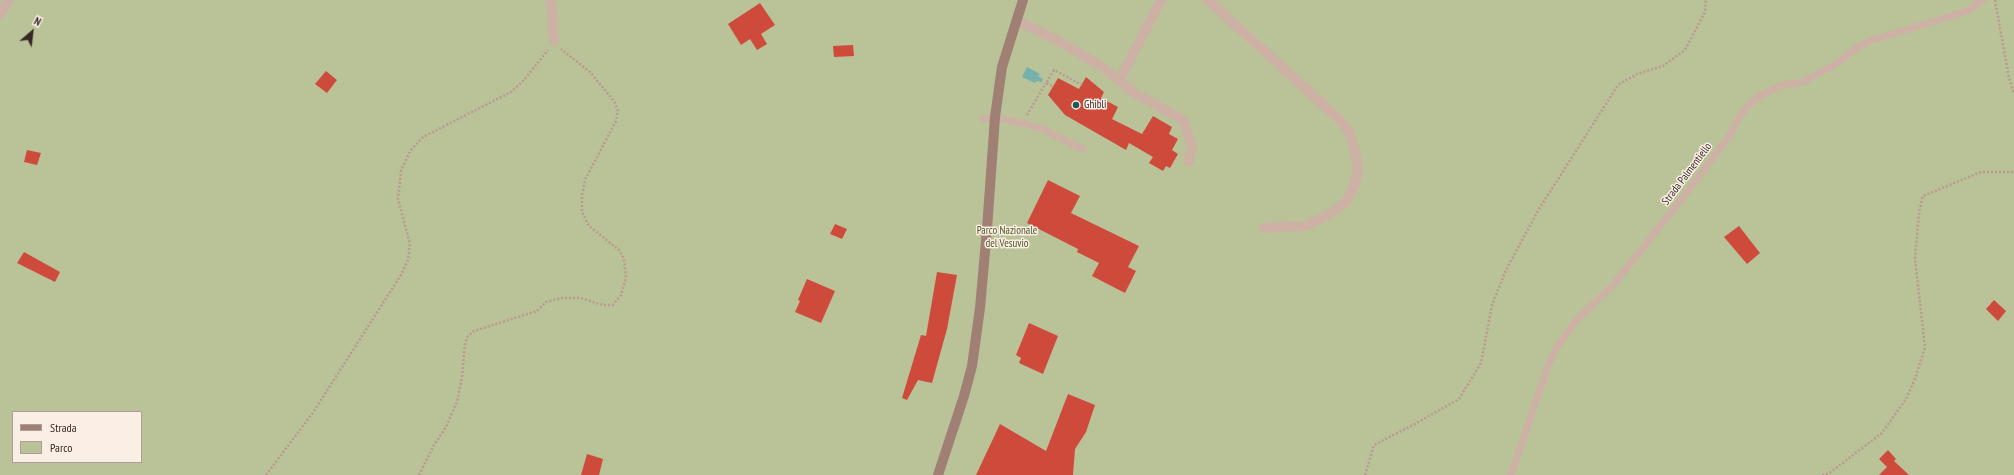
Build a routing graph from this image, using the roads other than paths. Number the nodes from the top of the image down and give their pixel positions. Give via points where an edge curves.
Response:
1 (9, 0) edge
2 (551, 0) edge
3 (1023, 0) edge
4 (1161, 0) edge
5 (1208, 0) edge
6 (1983, 0) edge
7 (0, 14) edge
8 (1016, 20) junction
9 (554, 41) road end
10 (1119, 81) junction
11 (995, 117) junction
12 (984, 119) dead end
13 (1084, 149) dead end
14 (1189, 161) dead end
15 (1264, 228) dead end
16 (938, 475) edge
17 (1511, 475) edge

1 - 7 street
2 - 9 street
3 - 8 street
4 - 10 street
5 - 15 street via 1339,119 1349,132 1355,151 1358,170 1346,202 1328,215 1305,226
6 - 17 lane, Strada Palmentiello via 1967,11 1873,40 1803,82 1783,85 1758,97 1750,104 1741,114 1728,138 1615,283 1575,322 1557,347 1548,366
8 - 10 street via 1059,41 1104,68
8 - 11 street via 1002,67
10 - 14 street via 1132,92 1183,120 1192,146
11 - 12 lane
11 - 13 lane via 1043,130
11 - 16 street via 980,308 972,366

